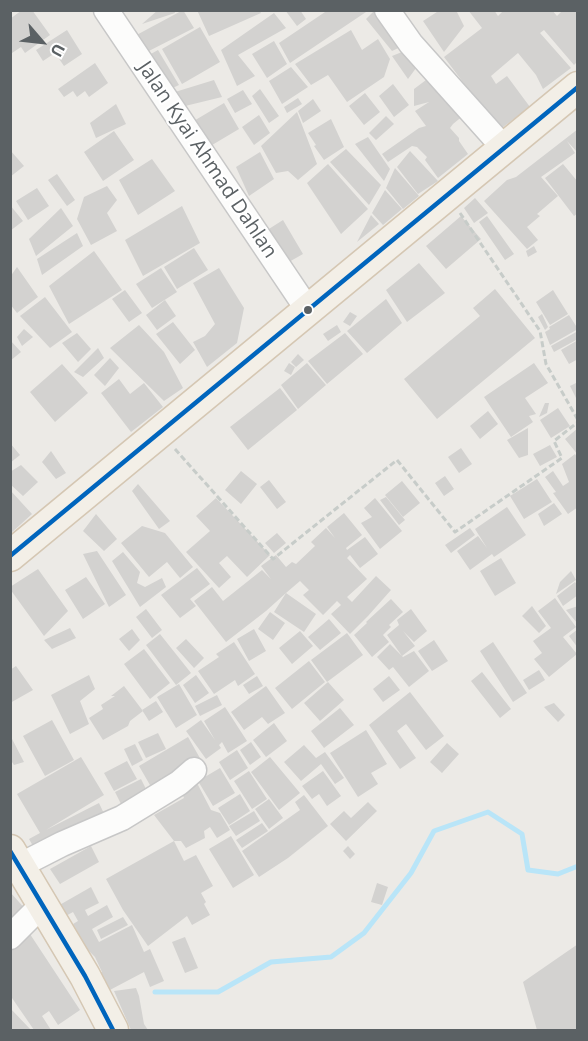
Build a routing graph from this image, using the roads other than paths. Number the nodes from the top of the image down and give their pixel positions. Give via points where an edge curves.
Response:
1 (106, 10) edge
2 (387, 10) edge
3 (576, 91) edge
4 (504, 148) junction
5 (308, 310) junction
6 (10, 556) edge
7 (194, 770) dead end
8 (15, 858) edge
9 (42, 905) junction
10 (10, 937) edge
11 (113, 1030) edge

1 - 5 street, Jalan Kyai Ahmad Dahlan
2 - 4 street via 411,44
3 - 4 main road
4 - 5 main road
5 - 6 main road
7 - 8 street via 122,818 62,844
8 - 9 main road
9 - 10 street
9 - 11 main road

